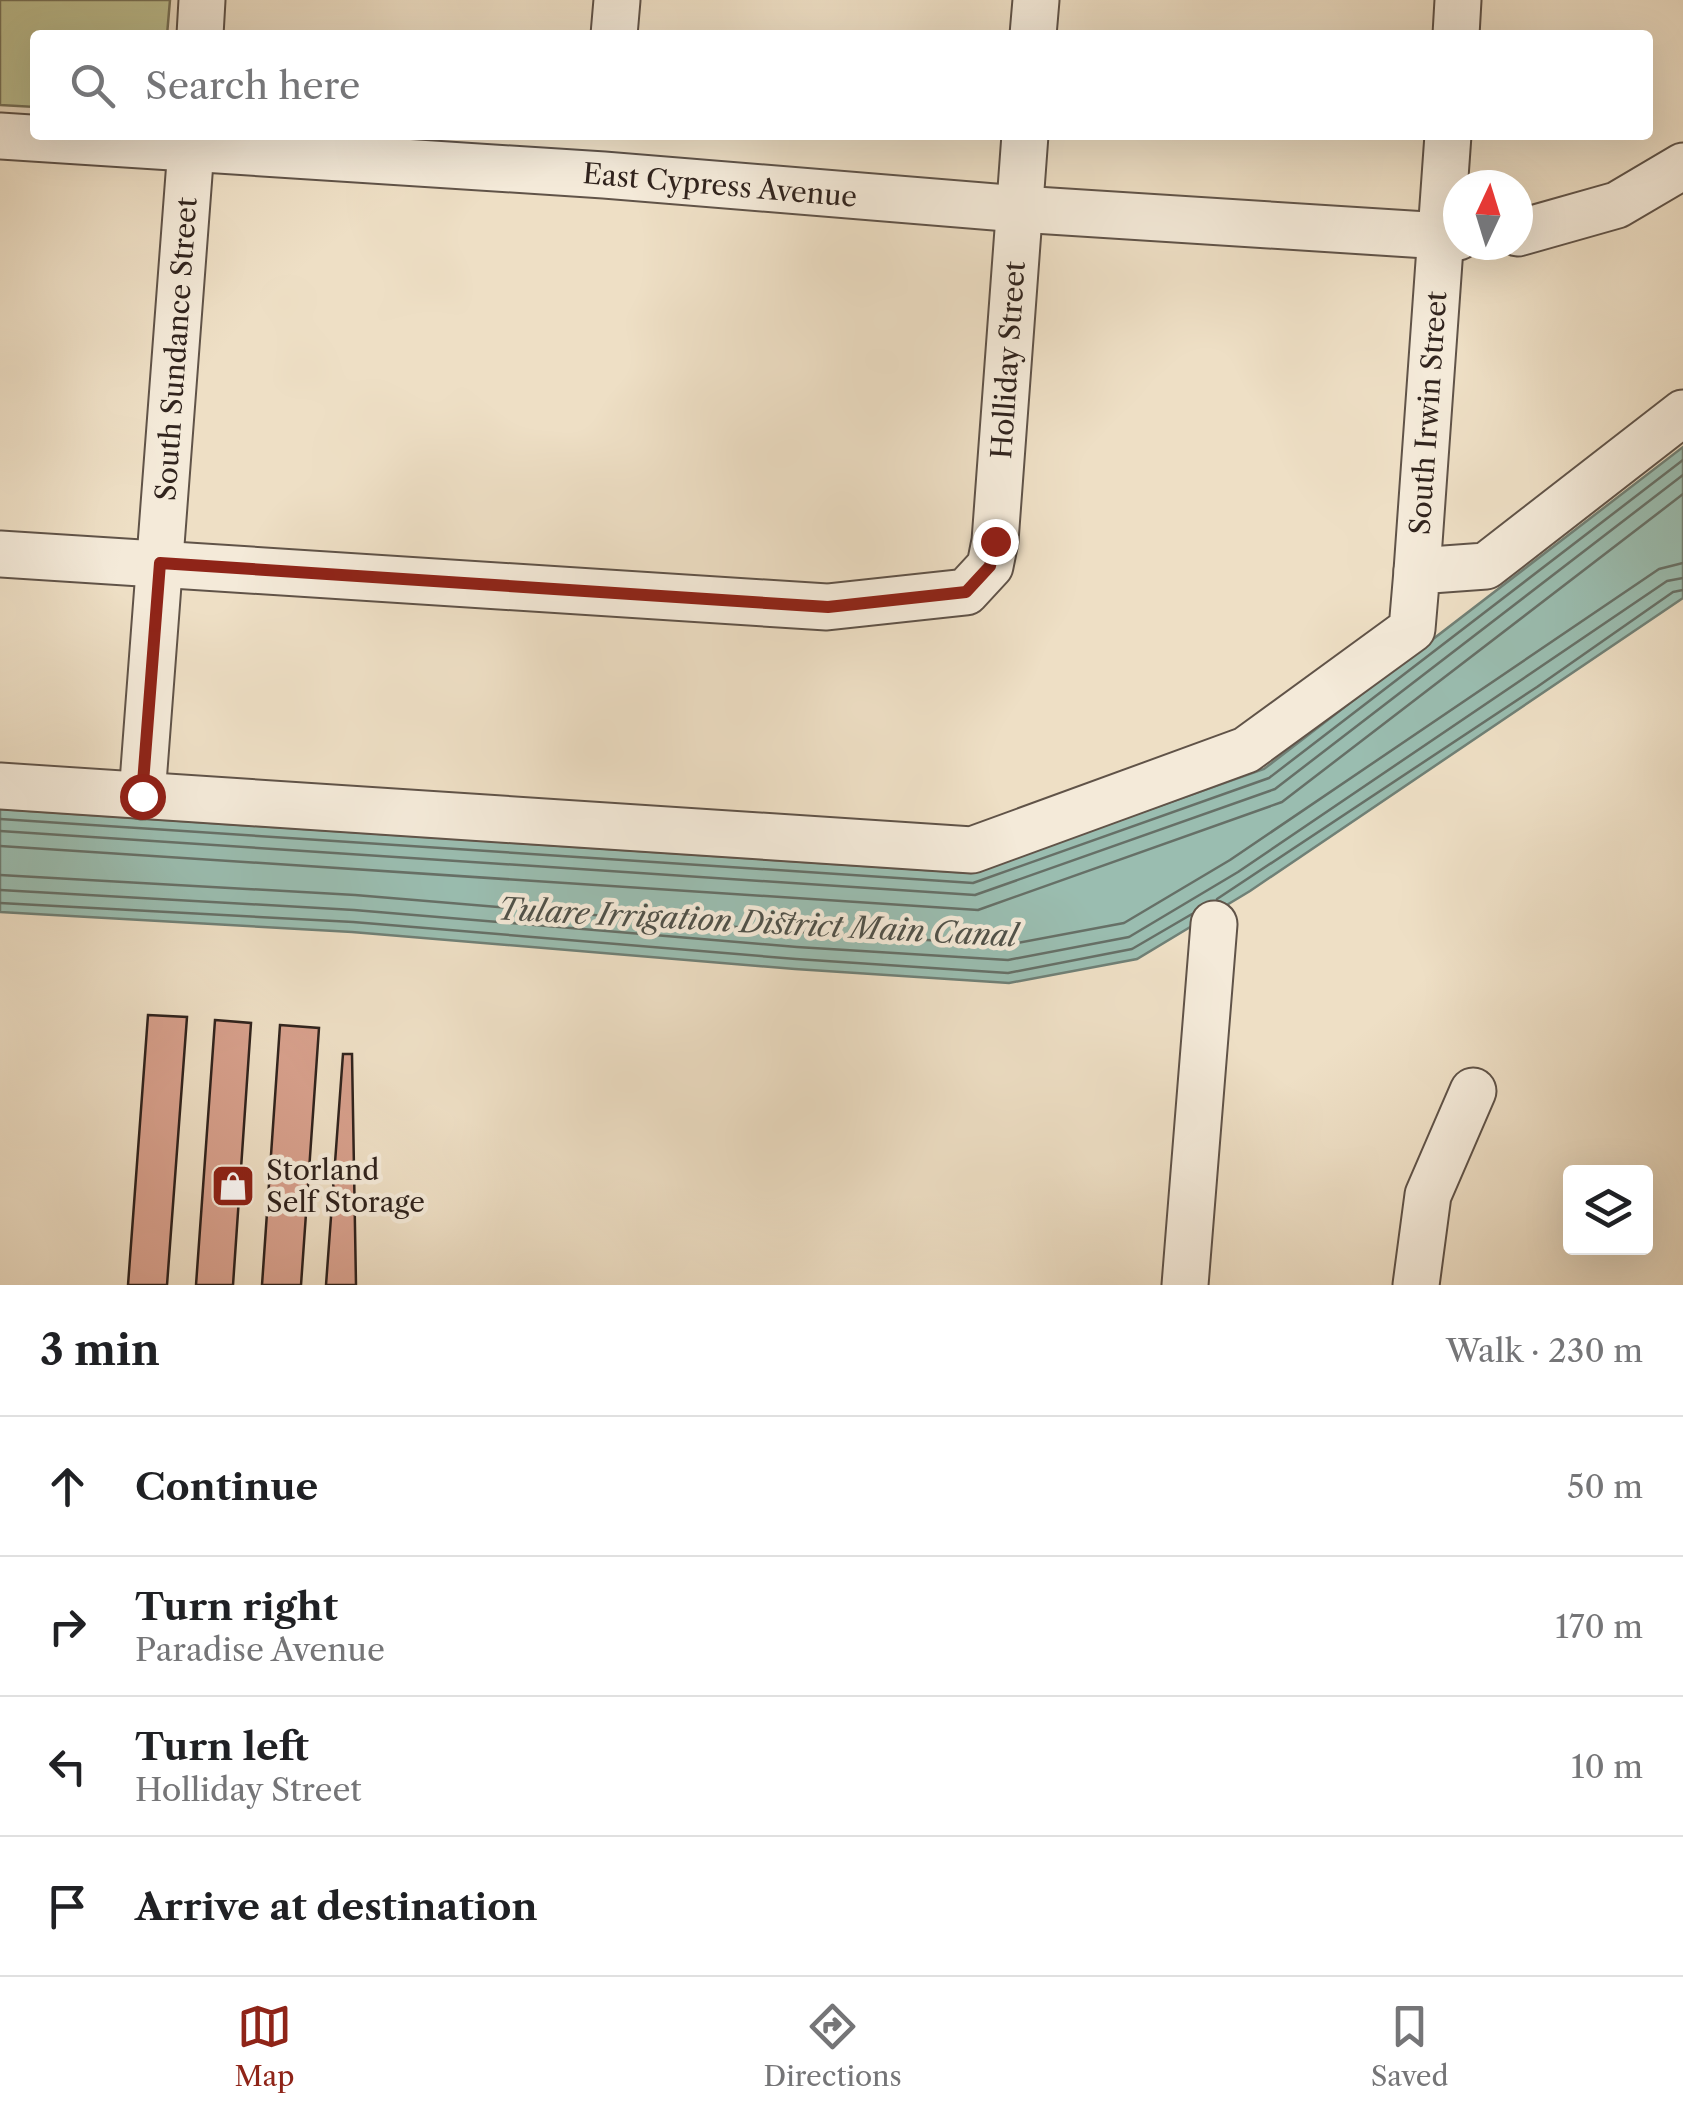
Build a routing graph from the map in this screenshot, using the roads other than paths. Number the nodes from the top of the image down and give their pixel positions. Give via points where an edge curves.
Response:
1 (202, 0) edge
2 (616, 0) edge
3 (1036, 0) edge
4 (1458, 0) edge
5 (200, 30) edge
6 (614, 30) edge
7 (1033, 30) edge
8 (1456, 30) edge
9 (0, 136) edge
10 (30, 137) edge
11 (127, 140) edge
12 (1025, 140) edge
13 (1448, 140) edge
14 (191, 142) edge
15 (605, 155) edge
16 (1683, 166) edge
17 (1448, 170) edge
18 (1019, 209) junction
19 (1533, 229) edge
20 (1443, 237) edge
21 (1447, 260) edge
22 (1683, 414) edge
23 (0, 554) edge
24 (160, 563) junction
25 (1417, 571) junction
26 (0, 786) edge
27 (142, 796) junction
28 (1214, 924) dead end
29 (1473, 1090) dead end
30 (1185, 1285) edge
31 (1416, 1285) edge

1 - 5 street
2 - 6 street
3 - 7 street
4 - 8 street
9 - 10 street, East Cypress Avenue
11 - 14 street, East Cypress Avenue
12 - 18 street, Holliday Street
13 - 17 street, South Irwin Street
14 - 15 street, East Cypress Avenue
14 - 24 street, South Sundance Street
15 - 18 street, East Cypress Avenue
16 - 19 street via 1618,205
18 - 20 street, East Cypress Avenue
18 - 24 street, Holliday Street via 995,541 990,566 966,592 828,607
21 - 25 street, South Irwin Street
22 - 25 street via 1486,566
23 - 24 street
24 - 27 street, South Sundance Street
25 - 27 street, South Irwin Street via 1412,629 1246,750 972,850
26 - 27 street, South Irwin Street
28 - 30 street
29 - 31 street via 1428,1195

